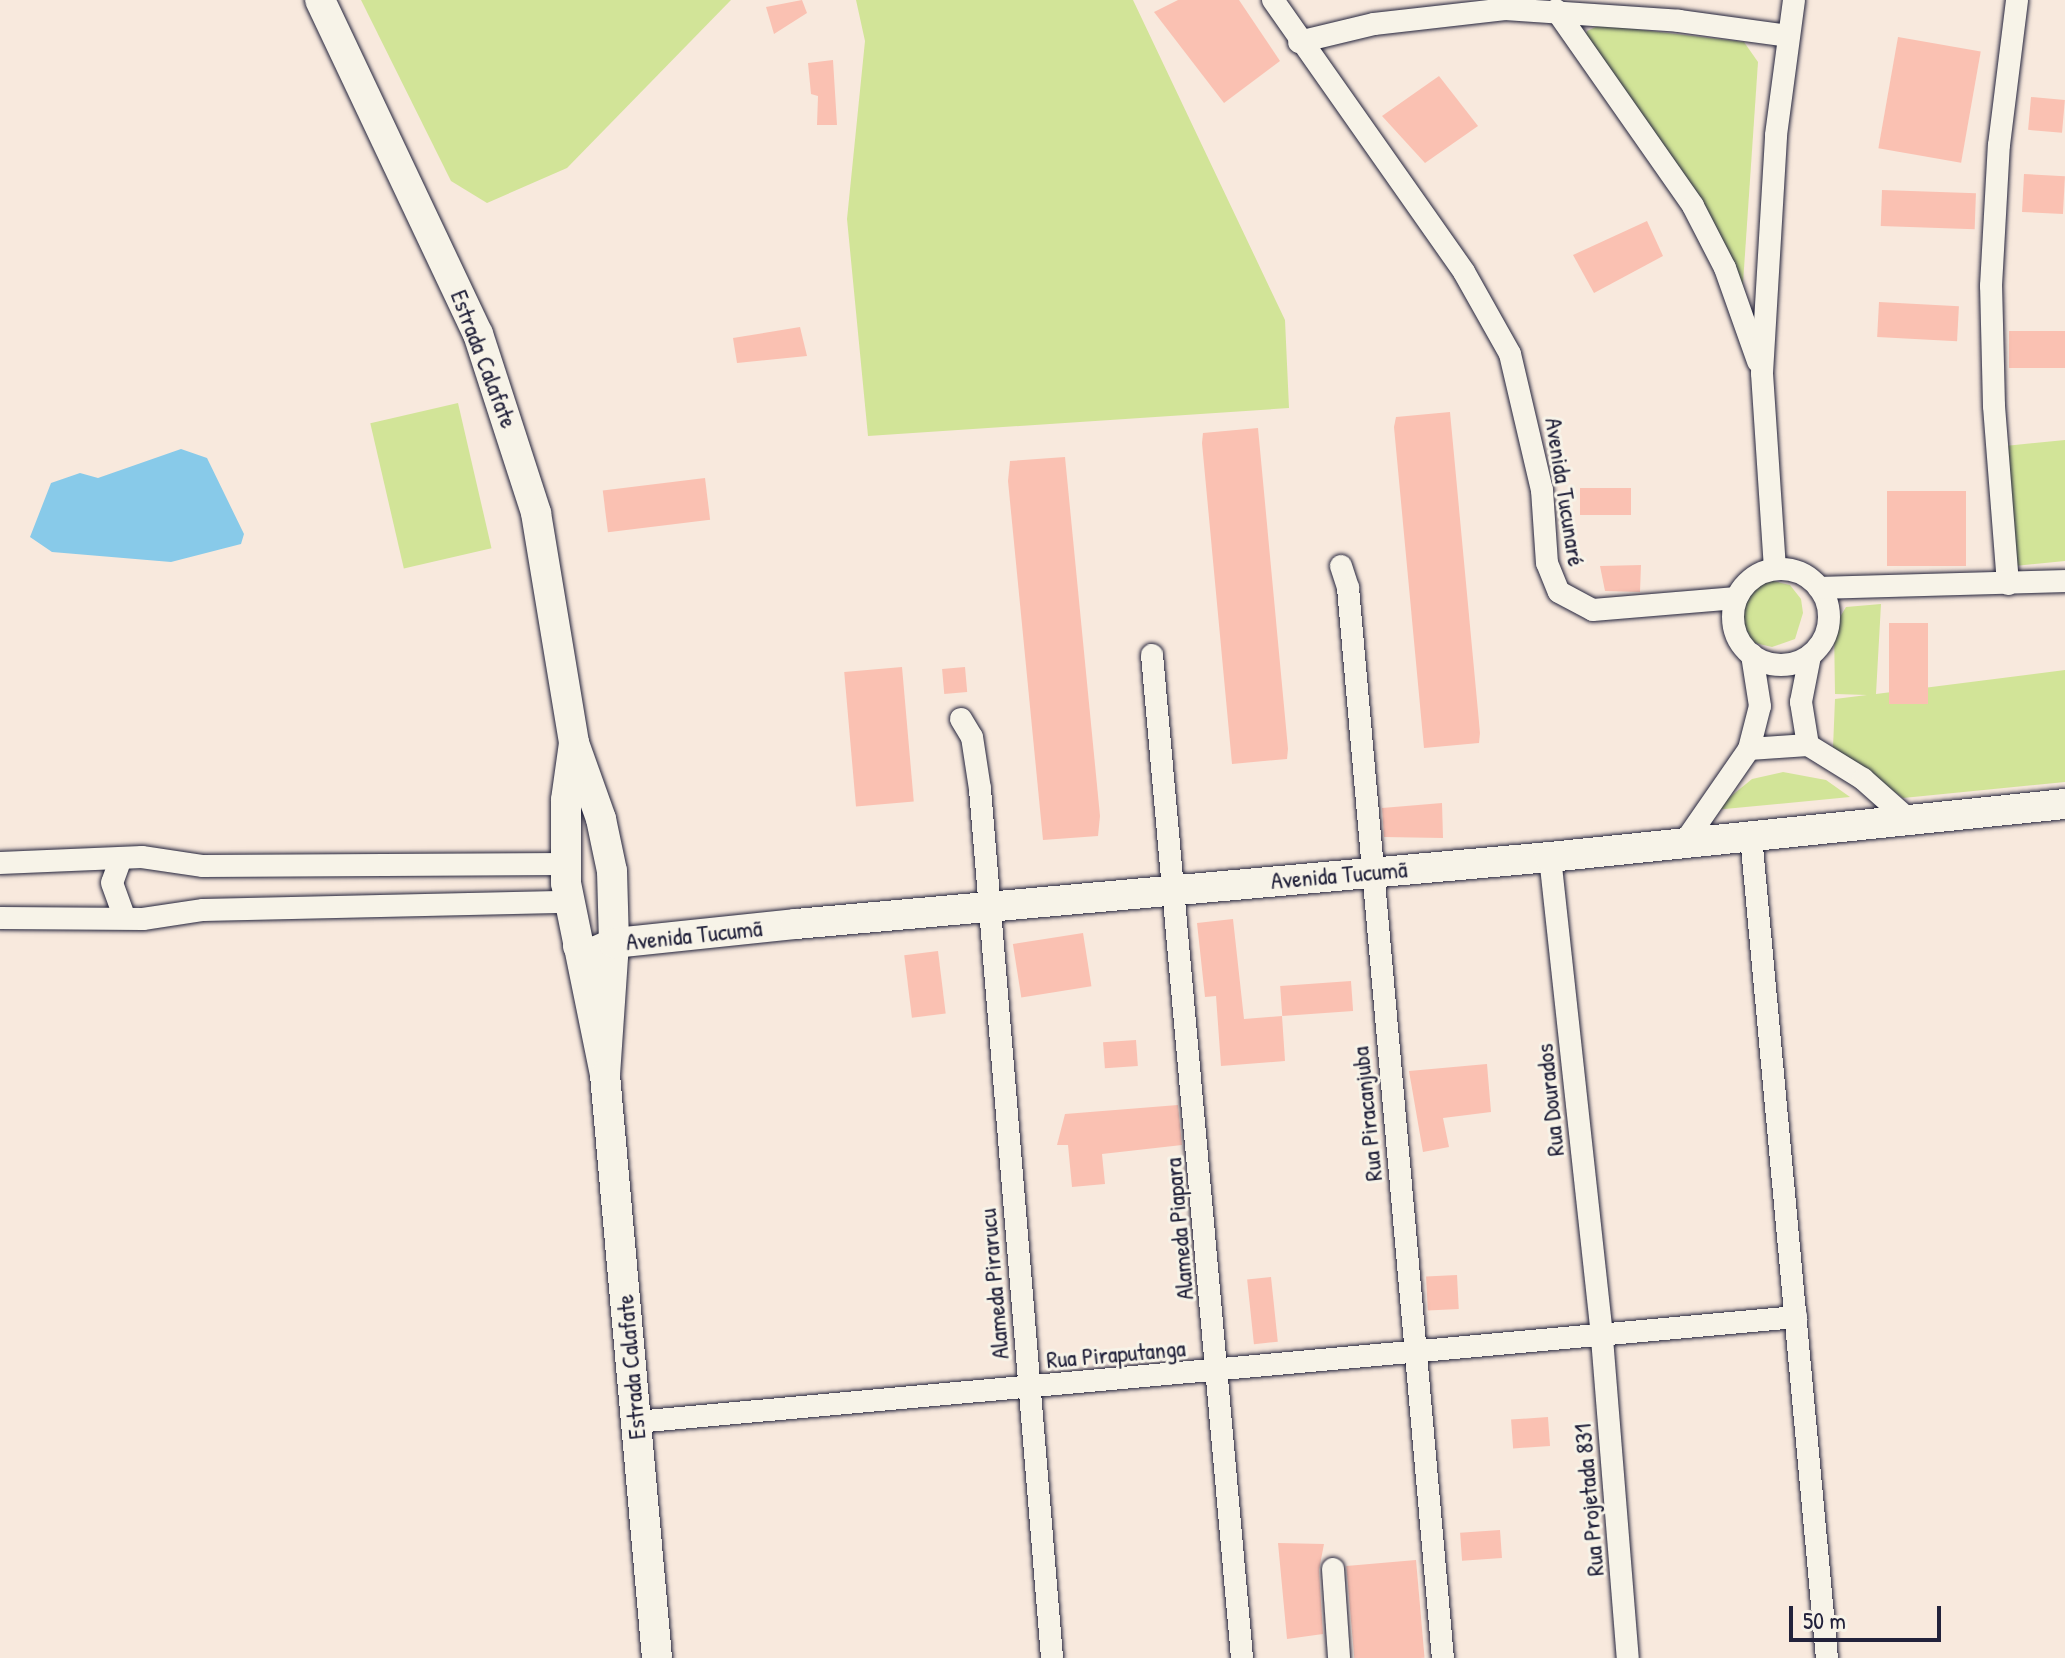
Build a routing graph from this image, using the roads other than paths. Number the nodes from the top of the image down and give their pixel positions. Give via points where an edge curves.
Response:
1 (320, 0) edge
2 (1273, 0) edge
3 (1794, 0) edge
4 (2017, 0) edge
5 (1556, 10) junction
6 (1788, 36) junction
7 (1299, 42) junction
8 (1762, 373) junction
9 (1341, 566) dead end
10 (1775, 569) junction
11 (2065, 581) edge
12 (2008, 584) junction
13 (1819, 588) junction
14 (1737, 598) junction
15 (1152, 655) dead end
16 (1752, 655) junction
17 (1810, 656) junction
18 (961, 719) dead end
19 (574, 743) junction
20 (1808, 745) junction
21 (1749, 749) junction
22 (2065, 804) edge
23 (1909, 820) junction
24 (1751, 836) junction
25 (606, 843) junction
26 (1684, 843) junction
27 (565, 851) junction
28 (1550, 857) junction
29 (120, 861) junction
30 (0, 863) edge
31 (1370, 872) junction
32 (1176, 891) junction
33 (569, 902) junction
34 (987, 905) junction
35 (124, 916) junction
36 (0, 918) edge
37 (614, 943) junction
38 (578, 946) junction
39 (605, 1075) junction
40 (1796, 1317) junction
41 (1602, 1338) junction
42 (1417, 1354) junction
43 (1217, 1370) junction
44 (1029, 1388) junction
45 (636, 1422) junction
46 (1333, 1569) dead end
47 (657, 1658) edge
48 (1052, 1658) edge
49 (1242, 1658) edge
50 (1339, 1658) edge
51 (1443, 1658) edge
52 (1628, 1658) edge
53 (1827, 1658) edge

1 - 19 street, Estrada Calafate via 478,334 511,424 536,513
2 - 7 street, Avenida Tucunaré
3 - 6 street
4 - 12 street via 1999,145 1991,286
5 - 6 street
5 - 7 street via 1436,15
5 - 8 street via 1693,206 1725,268
6 - 8 street via 1776,135
7 - 14 street, Avenida Tucunaré via 1464,272 1510,354 1542,490 1547,563 1559,592 1593,610
8 - 10 street
9 - 31 street, Rua Piracanjuba via 1348,588
10 - 13 street via 1800,573
10 - 14 street via 1752,579
11 - 12 street
12 - 13 street
13 - 17 street via 1828,624
14 - 16 street via 1734,623
15 - 32 street, Alameda Piapara
16 - 17 street via 1787,665
16 - 21 street via 1760,706
17 - 20 street via 1801,702
18 - 34 street via 972,737 980,789
19 - 25 street, Estrada Calafate
19 - 27 street, Estrada Calafate
20 - 21 street
20 - 23 street via 1863,779
21 - 26 street
22 - 23 street, Avenida Tucumã
23 - 24 street, Avenida Tucumã
24 - 26 street, Avenida Tucumã
24 - 40 street
25 - 27 street via 581,829
25 - 37 street, Estrada Calafate
26 - 28 street, Avenida Tucumã
27 - 29 street via 203,866 154,858
27 - 33 street, Estrada Calafate
28 - 31 street, Avenida Tucumã
28 - 41 street, Rua Dourados
29 - 30 street
29 - 35 street via 112,883
31 - 32 street, Avenida Tucumã
31 - 42 street, Rua Piracanjuba
32 - 34 street, Avenida Tucumã
32 - 43 street, Alameda Piapara
33 - 35 street
33 - 38 street, Estrada Calafate
34 - 37 street, Avenida Tucumã
34 - 44 street, Alameda Pirarucu
35 - 36 street
37 - 38 street, Avenida Tucumã via 592,953
37 - 39 street, Estrada Calafate
38 - 39 street, Estrada Calafate
39 - 45 street, Estrada Calafate
40 - 41 street, Rua Piraputanga
40 - 53 street
41 - 42 street, Rua Piraputanga
41 - 52 street, Rua Projetada 831
42 - 43 street, Rua Piraputanga
42 - 51 street, Rua Piracanjuba
43 - 44 street, Rua Piraputanga
43 - 49 street, Alameda Piapara
44 - 45 street, Rua Piraputanga
44 - 48 street, Alameda Pirarucu
45 - 47 street, Estrada Calafate
46 - 50 street

